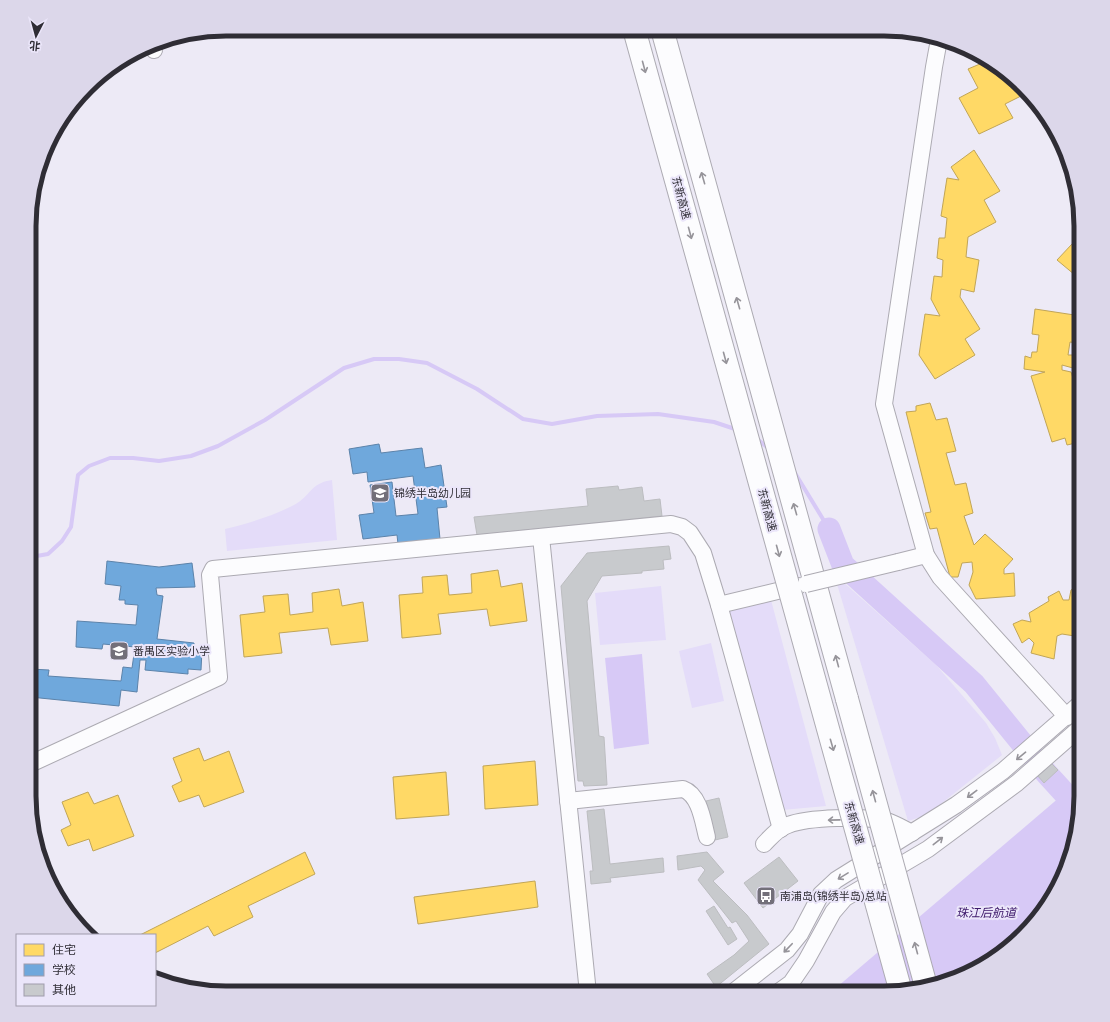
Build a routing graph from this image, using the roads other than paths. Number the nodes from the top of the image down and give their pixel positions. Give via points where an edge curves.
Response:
1 (636, 36) edge
2 (664, 36) edge
3 (939, 44) edge
4 (541, 537) junction
5 (926, 555) junction
6 (719, 605) junction
7 (1074, 710) edge
8 (1066, 717) junction
9 (1074, 733) edge
10 (36, 761) edge
11 (568, 801) junction
12 (781, 829) junction
13 (912, 833) junction
14 (708, 837) dead end
15 (764, 844) dead end
16 (925, 981) edge
17 (587, 986) edge
18 (741, 986) edge
19 (787, 986) edge
20 (899, 986) edge

1 -> 20 highway, 东新高速, bridge
16 -> 2 highway, bridge
3 - 5 street via 884,404
4 - 6 street via 671,524 682,527 697,541 703,553
4 - 10 street via 213,569 210,575 219,677
4 - 11 street
5 - 6 street, bridge
5 - 8 street via 940,577
6 - 12 street
7 - 8 street
8 -> 13 street via 1003,771 956,806
19 -> 9 street via 821,937 833,912 845,898 928,849 1017,783
11 - 14 street via 683,789 689,791 699,808
11 - 17 street
13 -> 12 street via 886,821 869,820 811,820
12 - 15 street
13 -> 18 street via 836,880 821,894 800,934 787,950

